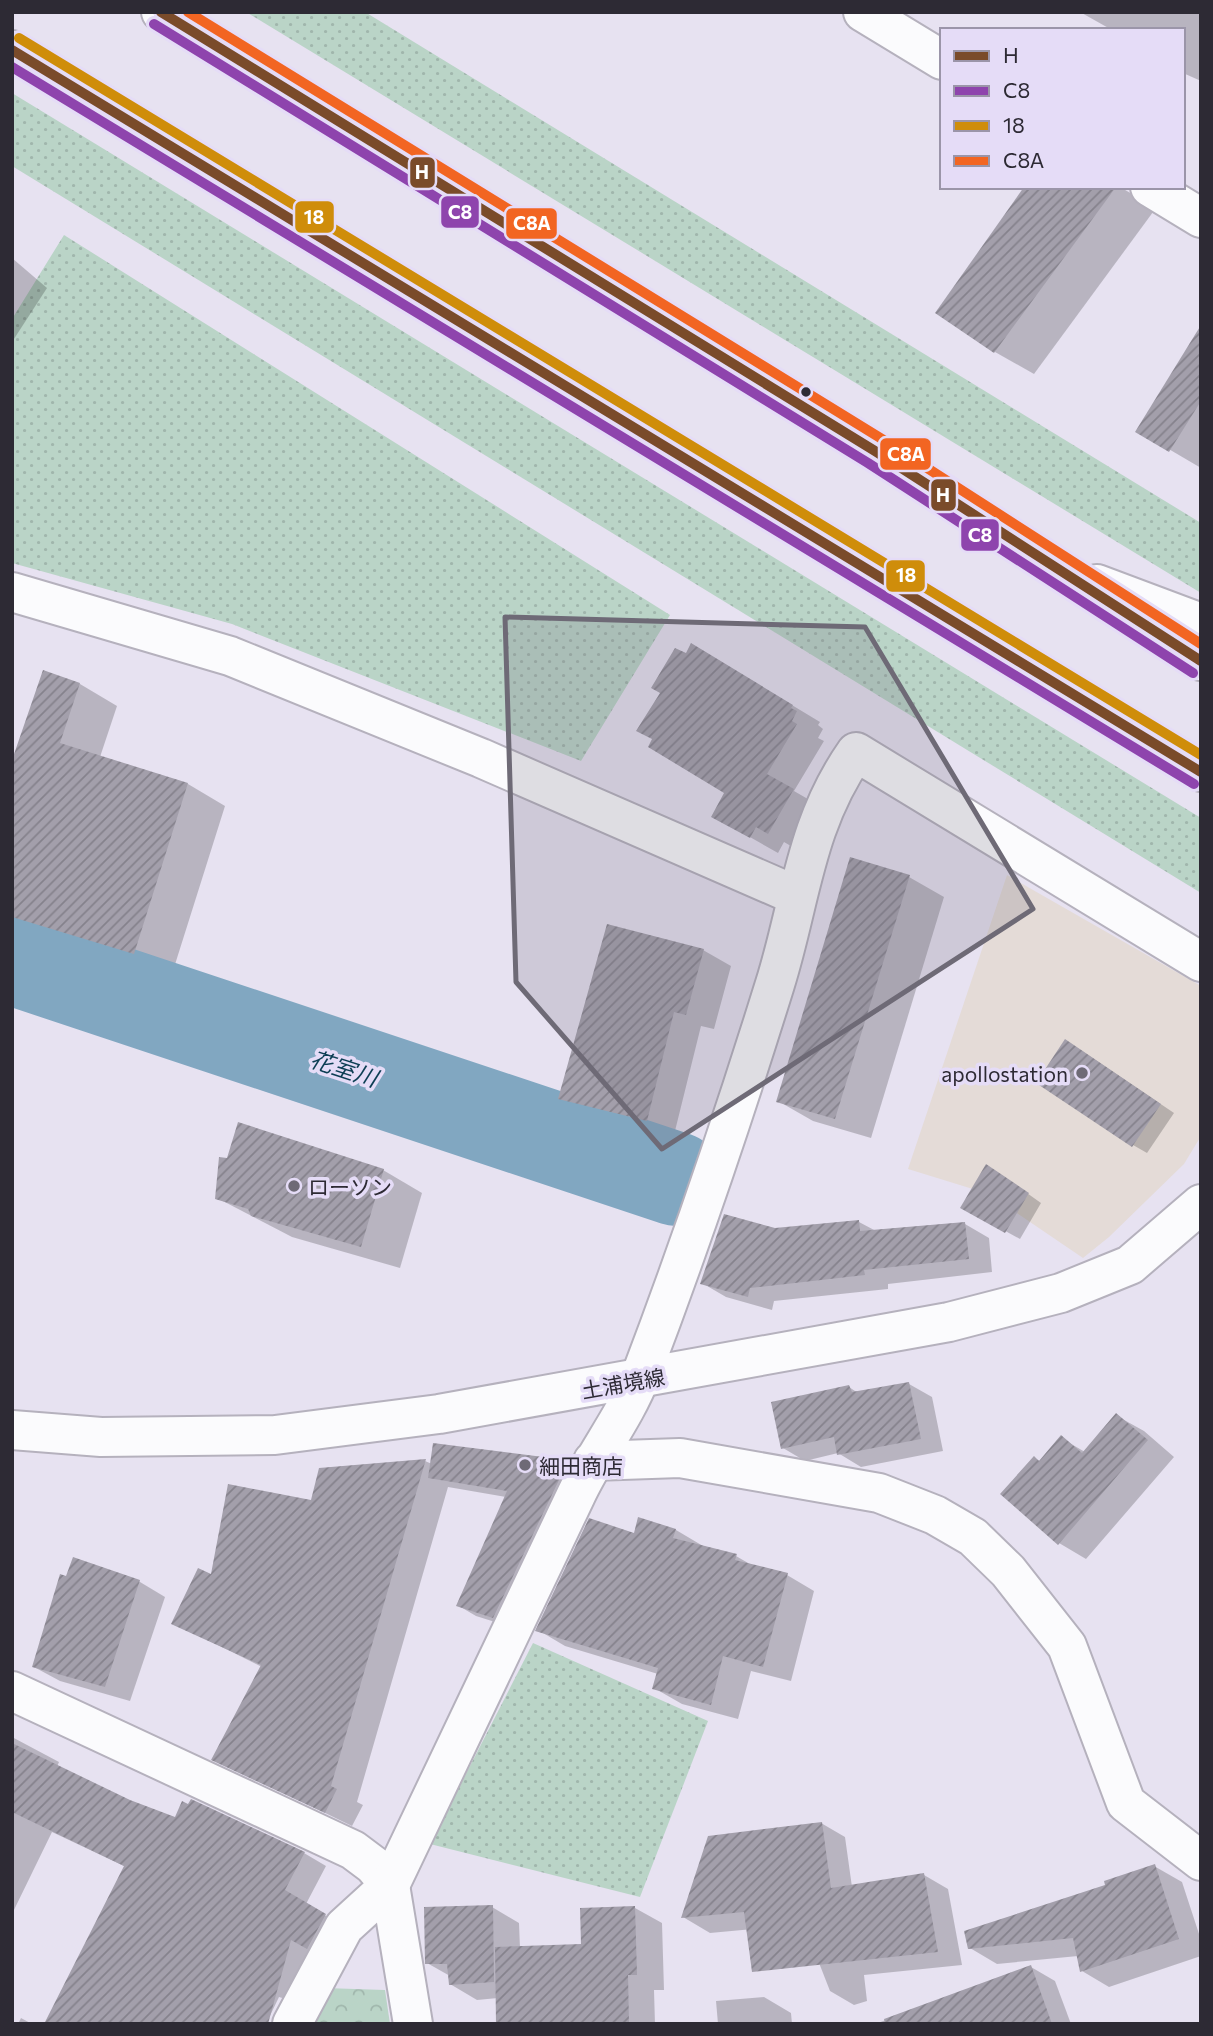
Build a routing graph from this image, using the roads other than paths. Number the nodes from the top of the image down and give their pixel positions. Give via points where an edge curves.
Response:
1 (161, 12) edge
2 (864, 12) edge
3 (12, 50) edge
4 (940, 59) edge
5 (1153, 189) edge
6 (1201, 218) edge
7 (1059, 570) junction
8 (12, 592) edge
9 (1201, 623) edge
10 (1201, 661) edge
11 (1201, 772) edge
12 (795, 895) junction
13 (1201, 962) edge
14 (1201, 1204) edge
15 (639, 1380) junction
16 (12, 1430) edge
17 (593, 1461) junction
18 (12, 1690) edge
19 (1201, 1861) edge
20 (390, 1885) junction
21 (292, 2024) edge
22 (414, 2024) edge

1 - 7 street via 875,451
2 - 4 street
3 - 11 street
5 - 6 street
7 - 9 street
7 - 10 street
8 - 12 street via 230,656 481,758
12 - 13 street via 835,782 856,752
12 - 15 street via 789,939 722,1157
14 - 15 street, 土浦境線 via 1130,1265 1061,1293 949,1322
15 - 16 street, 土浦境線 via 439,1414 275,1435 101,1437
15 - 17 street
17 - 19 street via 680,1458 879,1493 935,1515 973,1537 1008,1571 1067,1646 1126,1803
17 - 20 street
18 - 20 street via 353,1850
20 - 21 street via 344,1927
20 - 22 street

